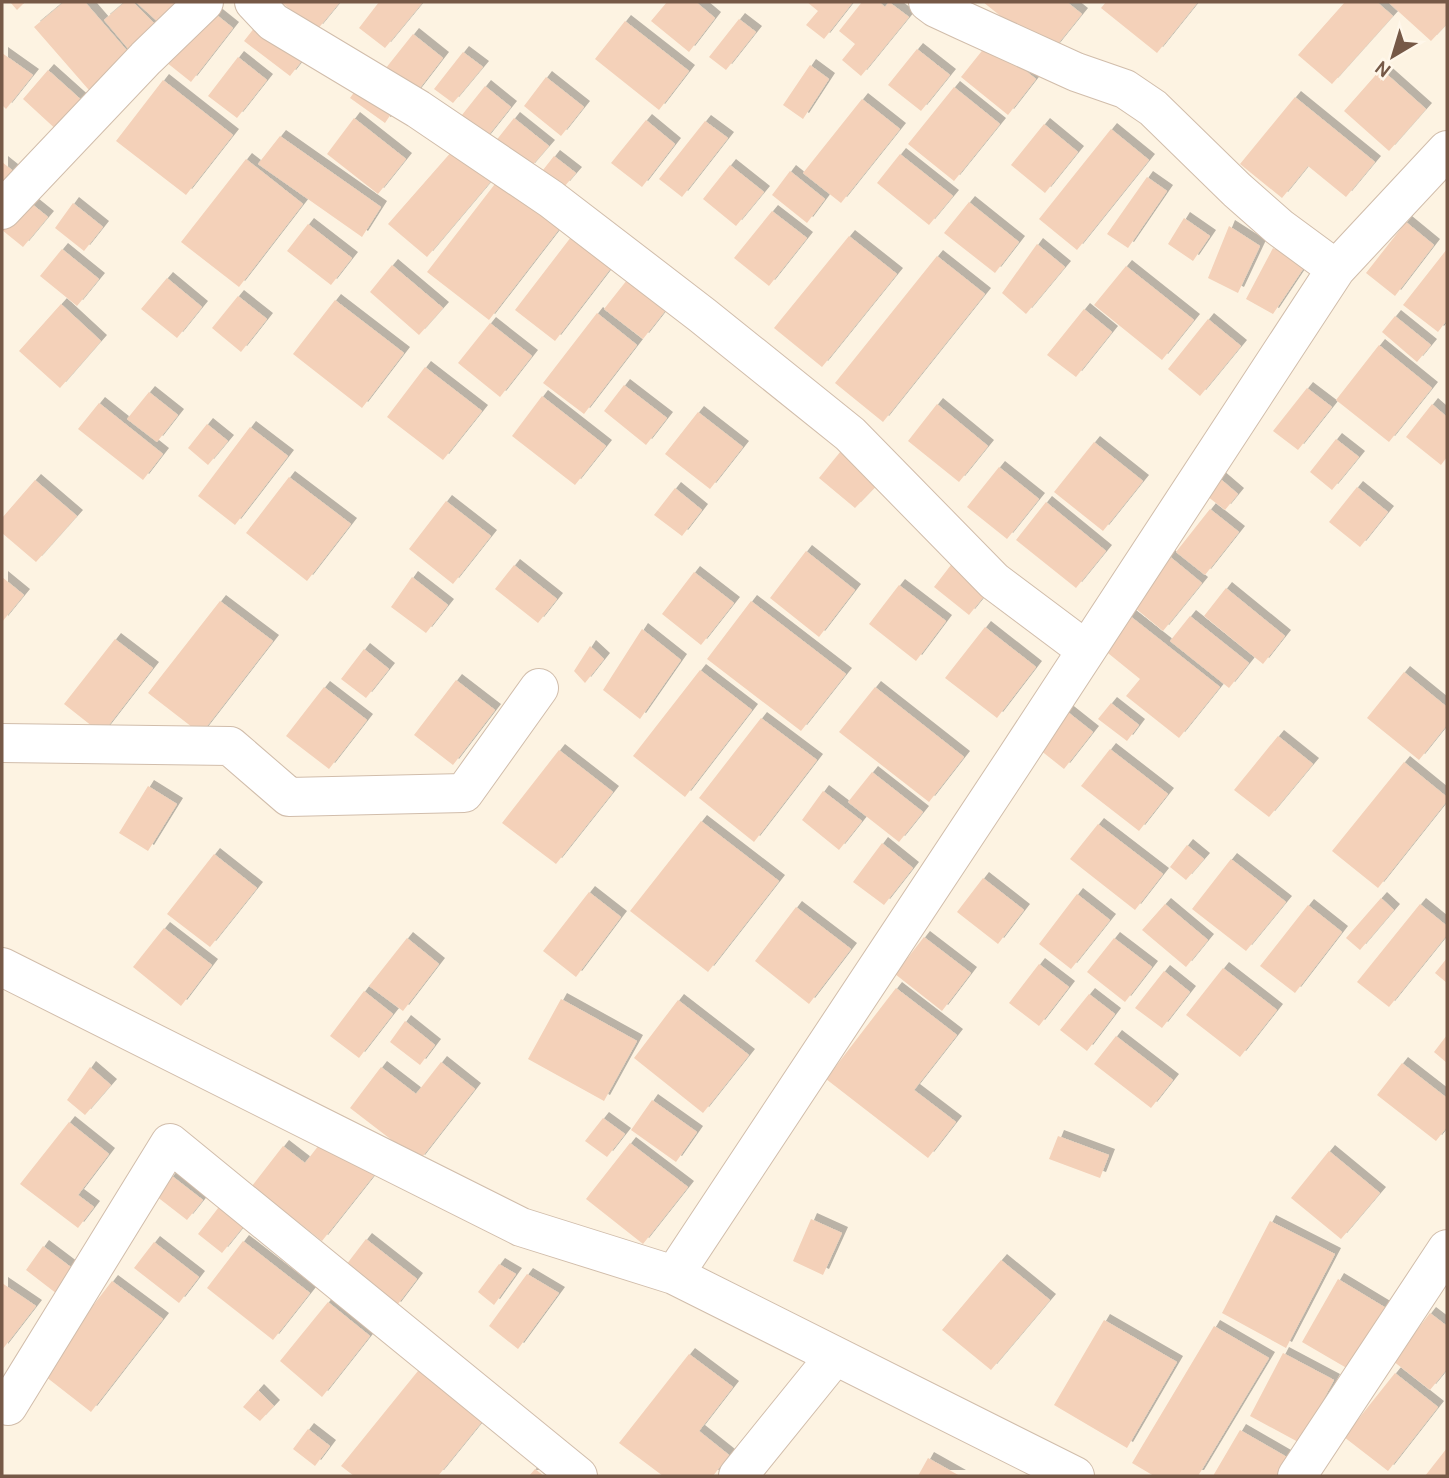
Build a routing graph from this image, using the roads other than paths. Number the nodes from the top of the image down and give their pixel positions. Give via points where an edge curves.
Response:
1 (204, 2) edge
2 (254, 2) edge
3 (928, 2) edge
4 (1447, 150) edge
5 (2, 210) edge
6 (1336, 269) junction
7 (1086, 650) junction
8 (539, 688) dead end
9 (2, 743) edge
10 (2, 967) edge
11 (1447, 1249) edge
12 (674, 1275) junction
13 (835, 1356) junction
14 (2, 1404) edge
15 (578, 1476) edge
16 (738, 1476) edge
17 (1075, 1476) edge
18 (1297, 1476) edge

1 - 5 street
2 - 7 street via 273,22 418,109 551,199 702,315 850,435 994,582
3 - 6 street via 1076,72 1125,89 1153,108 1279,227
4 - 6 street
6 - 7 street
7 - 12 street
8 - 9 street via 464,793 289,797 230,747
10 - 12 street via 521,1227
11 - 18 street
12 - 13 street
13 - 16 street
13 - 17 street
14 - 15 street via 8,1406 170,1143

